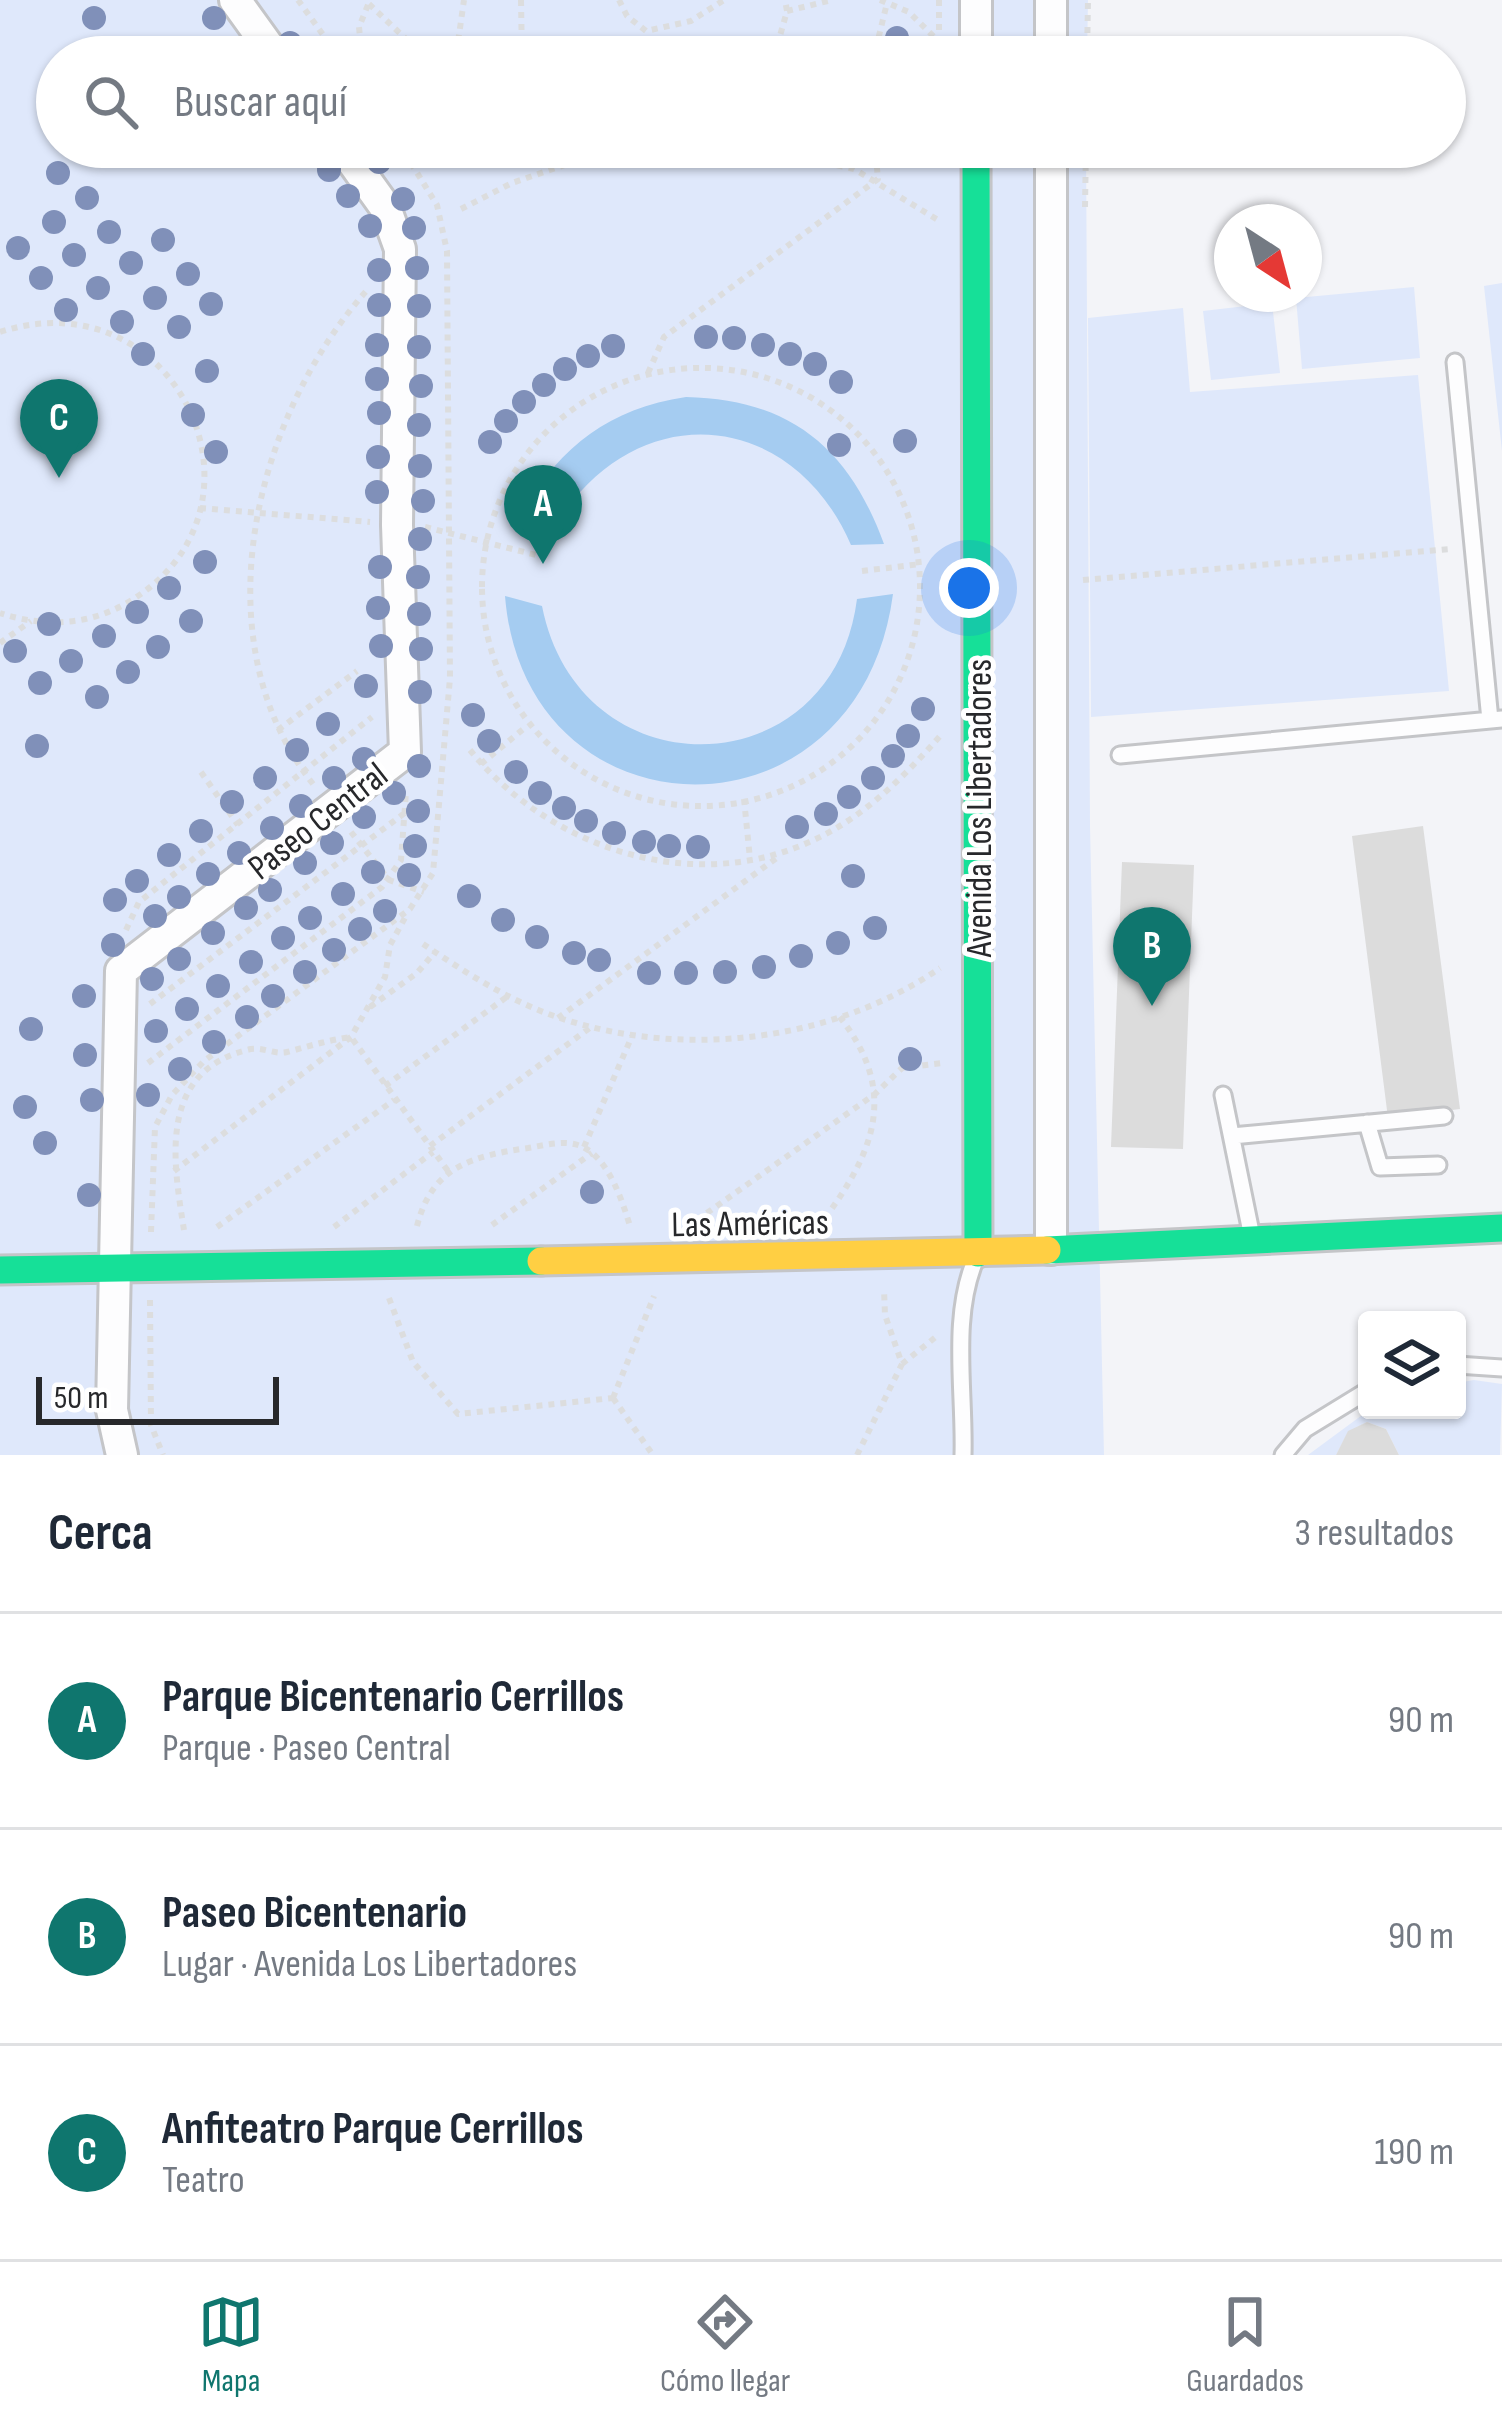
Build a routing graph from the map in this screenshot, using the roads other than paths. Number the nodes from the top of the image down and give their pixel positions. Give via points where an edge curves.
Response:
1 (235, 0) edge
2 (976, 0) edge
3 (1051, 0) edge
4 (261, 36) edge
5 (976, 36) edge
6 (1051, 36) edge
7 (357, 168) edge
8 (976, 168) edge
9 (1051, 168) edge
10 (1455, 362) dead end
11 (1496, 719) edge
12 (1120, 755) dead end
13 (1222, 1095) dead end
14 (1444, 1116) dead end
15 (1366, 1123) junction
16 (1232, 1136) junction
17 (1438, 1165) dead end
18 (1502, 1228) edge
19 (1253, 1240) junction
20 (1051, 1249) junction
21 (978, 1253) junction
22 (115, 1269) junction
23 (0, 1270) edge
24 (1466, 1366) edge
25 (1502, 1368) edge
26 (1358, 1396) edge
27 (122, 1455) edge
28 (963, 1455) edge
29 (1283, 1455) edge

1 - 4 street
2 - 5 street
3 - 6 street
7 - 22 street, Paseo Central via 386,207 400,250 405,752 121,970
8 - 21 street, Avenida Los Libertadores
9 - 20 street, Avenida Los Libertadores
10 - 11 lane
11 - 12 lane
13 - 16 lane
14 - 15 lane
15 - 16 lane
15 - 17 lane via 1380,1168
16 - 19 lane
18 - 19 street, Las Américas
19 - 20 street, Las Américas
20 - 21 street, Las Américas
21 - 22 street, Las Américas
21 - 28 lane via 964,1315
22 - 23 street, Las Américas
22 - 27 street via 112,1410
24 - 25 lane
26 - 29 lane via 1305,1429

